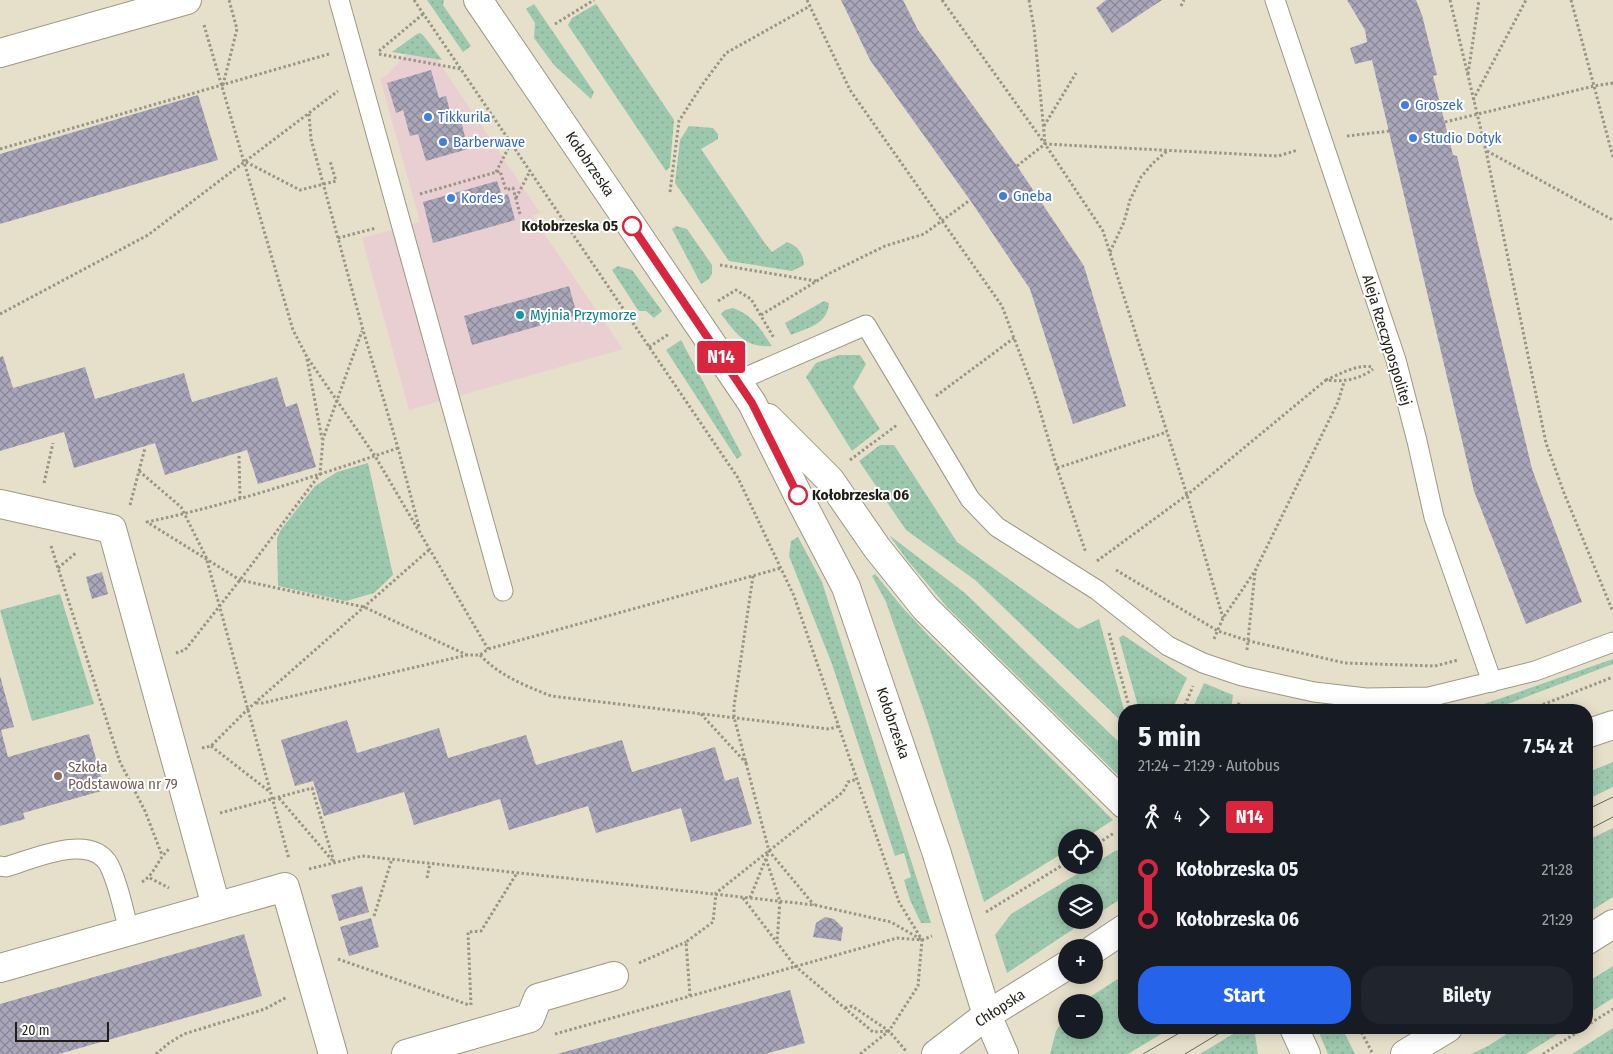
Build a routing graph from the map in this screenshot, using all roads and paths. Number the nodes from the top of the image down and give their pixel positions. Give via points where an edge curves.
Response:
1 (229, 0) edge
2 (340, 0) edge
3 (414, 0) edge
4 (478, 0) edge
5 (594, 0) edge
6 (807, 0) edge
7 (942, 0) edge
8 (1029, 0) edge
9 (1184, 0) edge
10 (1275, 0) edge
11 (1450, 0) edge
12 (1479, 0) edge
13 (1526, 0) edge
14 (1570, 0) edge
15 (159, 4) edge
16 (810, 6) junction
17 (1181, 6) dead end
18 (195, 10) edge
19 (423, 14) junction
20 (556, 24) dead end
21 (336, 52) dead end
22 (0, 53) edge
23 (461, 68) junction
24 (1076, 73) dead end
25 (1468, 77) junction
26 (363, 83) junction
27 (1613, 83) edge
28 (222, 86) junction
29 (1594, 86) junction
30 (1473, 100) junction
31 (1476, 113) junction
32 (309, 114) junction
33 (1445, 122) dead end
34 (1044, 127) junction
35 (1390, 131) dead end
36 (1342, 137) dead end
37 (511, 143) junction
38 (1046, 144) junction
39 (0, 148) edge
40 (1168, 150) junction
41 (1486, 151) junction
42 (1292, 152) dead end
43 (1613, 157) edge
44 (330, 161) dead end
45 (245, 162) junction
46 (1017, 166) dead end
47 (530, 171) junction
48 (496, 173) junction
49 (324, 184) junction
50 (670, 192) dead end
51 (516, 199) junction
52 (970, 200) dead end
53 (395, 201) junction
54 (520, 214) dead end
55 (1613, 220) edge
56 (401, 221) junction
57 (941, 221) junction
58 (338, 238) junction
59 (1110, 252) junction
60 (720, 265) dead end
61 (816, 281) junction
62 (736, 290) dead end
63 (0, 314) edge
64 (761, 315) junction
65 (363, 330) junction
66 (1014, 338) junction
67 (307, 357) junction
68 (786, 360) junction
69 (1365, 366) dead end
70 (1367, 374) dead end
71 (1326, 380) junction
72 (737, 381) junction
73 (1344, 382) junction
74 (949, 386) dead end
75 (336, 400) junction
76 (752, 403) junction
77 (1167, 432) junction
78 (322, 439) junction
79 (53, 442) dead end
80 (145, 448) dead end
81 (398, 448) junction
82 (239, 456) dead end
83 (374, 456) junction
84 (1057, 468) junction
85 (139, 471) junction
86 (320, 474) junction
87 (44, 484) dead end
88 (1187, 495) junction
89 (240, 498) junction
90 (0, 504) edge
91 (184, 514) junction
92 (112, 529) junction
93 (421, 533) junction
94 (51, 545) dead end
95 (430, 549) junction
96 (78, 550) dead end
97 (206, 557) junction
98 (1088, 557) dead end
99 (1098, 559) junction
100 (1094, 562) dead end
101 (1107, 564) dead end
102 (58, 568) junction
103 (781, 568) junction
104 (1116, 570) dead end
105 (1255, 571) junction
106 (754, 576) junction
107 (240, 580) junction
108 (503, 591) dead end
109 (219, 606) junction
110 (364, 607) junction
111 (1613, 612) edge
112 (1111, 640) dead end
113 (1249, 641) junction
114 (1613, 642) edge
115 (488, 649) junction
116 (466, 655) junction
117 (480, 655) junction
118 (149, 661) junction
119 (1435, 666) dead end
120 (1242, 676) junction
121 (1613, 677) edge
122 (1196, 680) dead end
123 (1492, 682) junction
124 (256, 703) junction
125 (1128, 704) edge
126 (1185, 704) edge
127 (1239, 704) edge
128 (1544, 704) edge
129 (248, 709) junction
130 (700, 714) junction
131 (734, 717) junction
132 (1613, 725) edge
133 (840, 726) junction
134 (1593, 732) edge
135 (211, 746) junction
136 (175, 756) junction
137 (748, 765) junction
138 (857, 779) junction
139 (271, 792) junction
140 (279, 798) junction
141 (1118, 798) edge
142 (273, 800) junction
143 (212, 815) dead end
144 (1116, 832) dead end
145 (1103, 840) edge
146 (769, 851) junction
147 (162, 856) dead end
148 (392, 859) junction
149 (766, 859) junction
150 (334, 862) junction
151 (430, 863) junction
152 (291, 865) dead end
153 (0, 866) edge
154 (1058, 868) edge
155 (302, 872) dead end
156 (517, 873) junction
157 (427, 878) dead end
158 (716, 893) junction
159 (743, 897) junction
160 (750, 898) junction
161 (780, 901) junction
162 (815, 905) junction
163 (216, 906) junction
164 (984, 914) dead end
165 (374, 916) dead end
166 (1613, 924) edge
167 (129, 931) junction
168 (1118, 934) edge
169 (1593, 937) edge
170 (922, 940) junction
171 (686, 942) junction
172 (777, 943) junction
173 (1103, 943) edge
174 (302, 947) junction
175 (795, 966) junction
176 (0, 968) edge
177 (1058, 971) edge
178 (310, 973) junction
179 (614, 976) joint
180 (690, 996) junction
181 (472, 1006) junction
182 (845, 1008) junction
183 (1613, 1009) edge
184 (987, 1015) junction
185 (1593, 1022) edge
186 (484, 1031) junction
187 (889, 1031) junction
188 (1297, 1034) edge
189 (1362, 1034) edge
190 (1438, 1034) edge
191 (1574, 1034) edge
192 (547, 1036) dead end
193 (906, 1051) dead end
194 (156, 1054) edge
195 (333, 1054) edge
196 (406, 1054) edge
197 (860, 1054) edge
198 (936, 1054) edge
199 (1004, 1054) edge
200 (1306, 1054) edge
201 (1373, 1054) edge
202 (1405, 1054) edge
203 (1543, 1054) edge

1 - 28 path via 238,29
2 - 26 lane
3 - 19 path
4 - 72 street, Kołobrzeska
5 - 20 path
6 - 16 path
7 - 38 path
8 - 34 path
9 - 17 path
10 - 123 lane, Aleja Rzeczypospolitej via 1396,360 1434,517
11 - 25 path
12 - 25 path
13 - 30 path
14 - 29 path
15 - 18 street
15 - 22 street
16 - 50 path via 726,53 679,121
16 - 57 path via 850,90
18 - 28 path
19 - 23 path
19 - 23 path via 376,53
21 - 28 path
23 - 37 path
24 - 34 path
25 - 30 path
26 - 32 path via 340,90
26 - 53 lane
27 - 29 path
28 - 39 path
28 - 45 path
29 - 31 path
29 - 43 path
30 - 31 path
31 - 33 path
31 - 41 path
32 - 45 path
32 - 49 path via 311,139
34 - 38 path
35 - 36 path
37 - 47 path
37 - 48 path
38 - 40 path
38 - 46 path
38 - 59 path via 1103,231
40 - 42 path via 1278,156
40 - 59 path via 1141,177
41 - 55 path
41 - 111 path via 1546,443
44 - 49 path via 336,181
45 - 49 path via 300,190
45 - 63 path via 148,235
45 - 67 path via 293,330
47 - 51 path
47 - 103 path via 738,478
48 - 51 path via 500,171 506,190 513,188
48 - 53 path
49 - 58 path
51 - 54 path
52 - 57 path
53 - 56 lane
56 - 58 path
56 - 108 lane
57 - 61 path via 924,234 885,246
57 - 66 path via 1002,306
58 - 65 path
59 - 77 path
60 - 61 path
61 - 64 path
62 - 64 path via 751,299
64 - 68 path
65 - 75 path
65 - 81 path
66 - 74 path
66 - 84 path via 1036,394
67 - 75 path
67 - 78 path
68 - 72 lane
68 - 120 lane via 866,325 970,500 997,527 1097,590 1168,646
69 - 71 path
70 - 73 path
71 - 73 path
71 - 88 path
72 - 76 street, Kołobrzeska
73 - 105 path via 1338,402
75 - 78 path
75 - 83 path
76 - 141 street, Kołobrzeska via 830,480 877,548 925,608
76 - 184 street, Kołobrzeska via 846,587 936,851
77 - 84 path
77 - 88 path
78 - 86 path
79 - 87 path
80 - 85 path
81 - 83 path
81 - 93 path
82 - 89 path
83 - 86 path
83 - 93 path
84 - 98 path
85 - 91 path via 181,507
85 - 92 path via 126,518
86 - 89 path
86 - 107 path
88 - 99 path
88 - 105 path via 1223,618
89 - 91 path
90 - 92 street
91 - 97 path
91 - 97 path via 147,522
92 - 118 street
93 - 95 path
94 - 102 path
95 - 110 path
95 - 115 path
96 - 102 path
97 - 107 path
97 - 109 path
99 - 100 path
99 - 101 path
102 - 147 path via 120,762 145,811
103 - 106 path
103 - 133 path
104 - 113 path via 1218,632
105 - 113 path
106 - 115 path
106 - 131 path
107 - 109 path
107 - 110 path
109 - 118 path via 185,650
109 - 129 path
110 - 116 path
110 - 124 path
112 - 125 path
113 - 119 path via 1345,663
113 - 120 path
114 - 123 lane via 1534,671
115 - 117 path
116 - 117 path
116 - 124 path
117 - 130 path via 512,680 551,696
118 - 136 street
120 - 123 lane via 1314,692 1366,698 1429,697
120 - 127 path
121 - 128 path
122 - 126 path
124 - 129 path
129 - 135 path
129 - 139 path
130 - 131 path
130 - 137 path
131 - 133 path via 829,729
131 - 137 path
132 - 134 street
133 - 138 path
135 - 136 path
135 - 139 path
136 - 163 street
137 - 146 path
138 - 146 path via 848,782 843,792
138 - 170 path via 899,902
139 - 142 path
140 - 142 path
140 - 150 path
140 - 150 path via 312,788
142 - 143 path
142 - 152 path
144 - 145 path
146 - 149 path
146 - 158 path
146 - 162 path
148 - 150 path via 362,856
148 - 151 path
148 - 165 path
149 - 160 path
149 - 161 path
150 - 155 path
151 - 156 path
151 - 157 path
153 - 167 lane via 69,848 96,852 108,863
154 - 164 path
156 - 158 path
156 - 181 path via 481,931 468,932
158 - 159 path
158 - 171 path via 713,922
159 - 160 path
159 - 172 path
160 - 161 path
161 - 162 path
161 - 172 path
162 - 170 path via 891,922
163 - 167 street
163 - 174 street via 285,887
166 - 169 street
167 - 176 street
168 - 173 street
170 - 175 path via 897,938
170 - 187 path via 918,986
171 - 179 path
171 - 180 path
172 - 175 path
174 - 178 street
174 - 181 path
175 - 180 path
175 - 182 path
177 - 184 street, Chłopska
178 - 194 path via 291,994 265,1009 184,1034
178 - 195 street
179 - 186 street via 538,998 530,1018
180 - 192 path
181 - 186 path via 477,1007
182 - 187 path via 852,1006
182 - 187 path via 873,1032
183 - 185 path
184 - 198 street, Chłopska
184 - 199 street, Kołobrzeska
186 - 196 street
187 - 193 path
187 - 197 path
188 - 200 street
189 - 201 path
190 - 202 street
191 - 203 path

